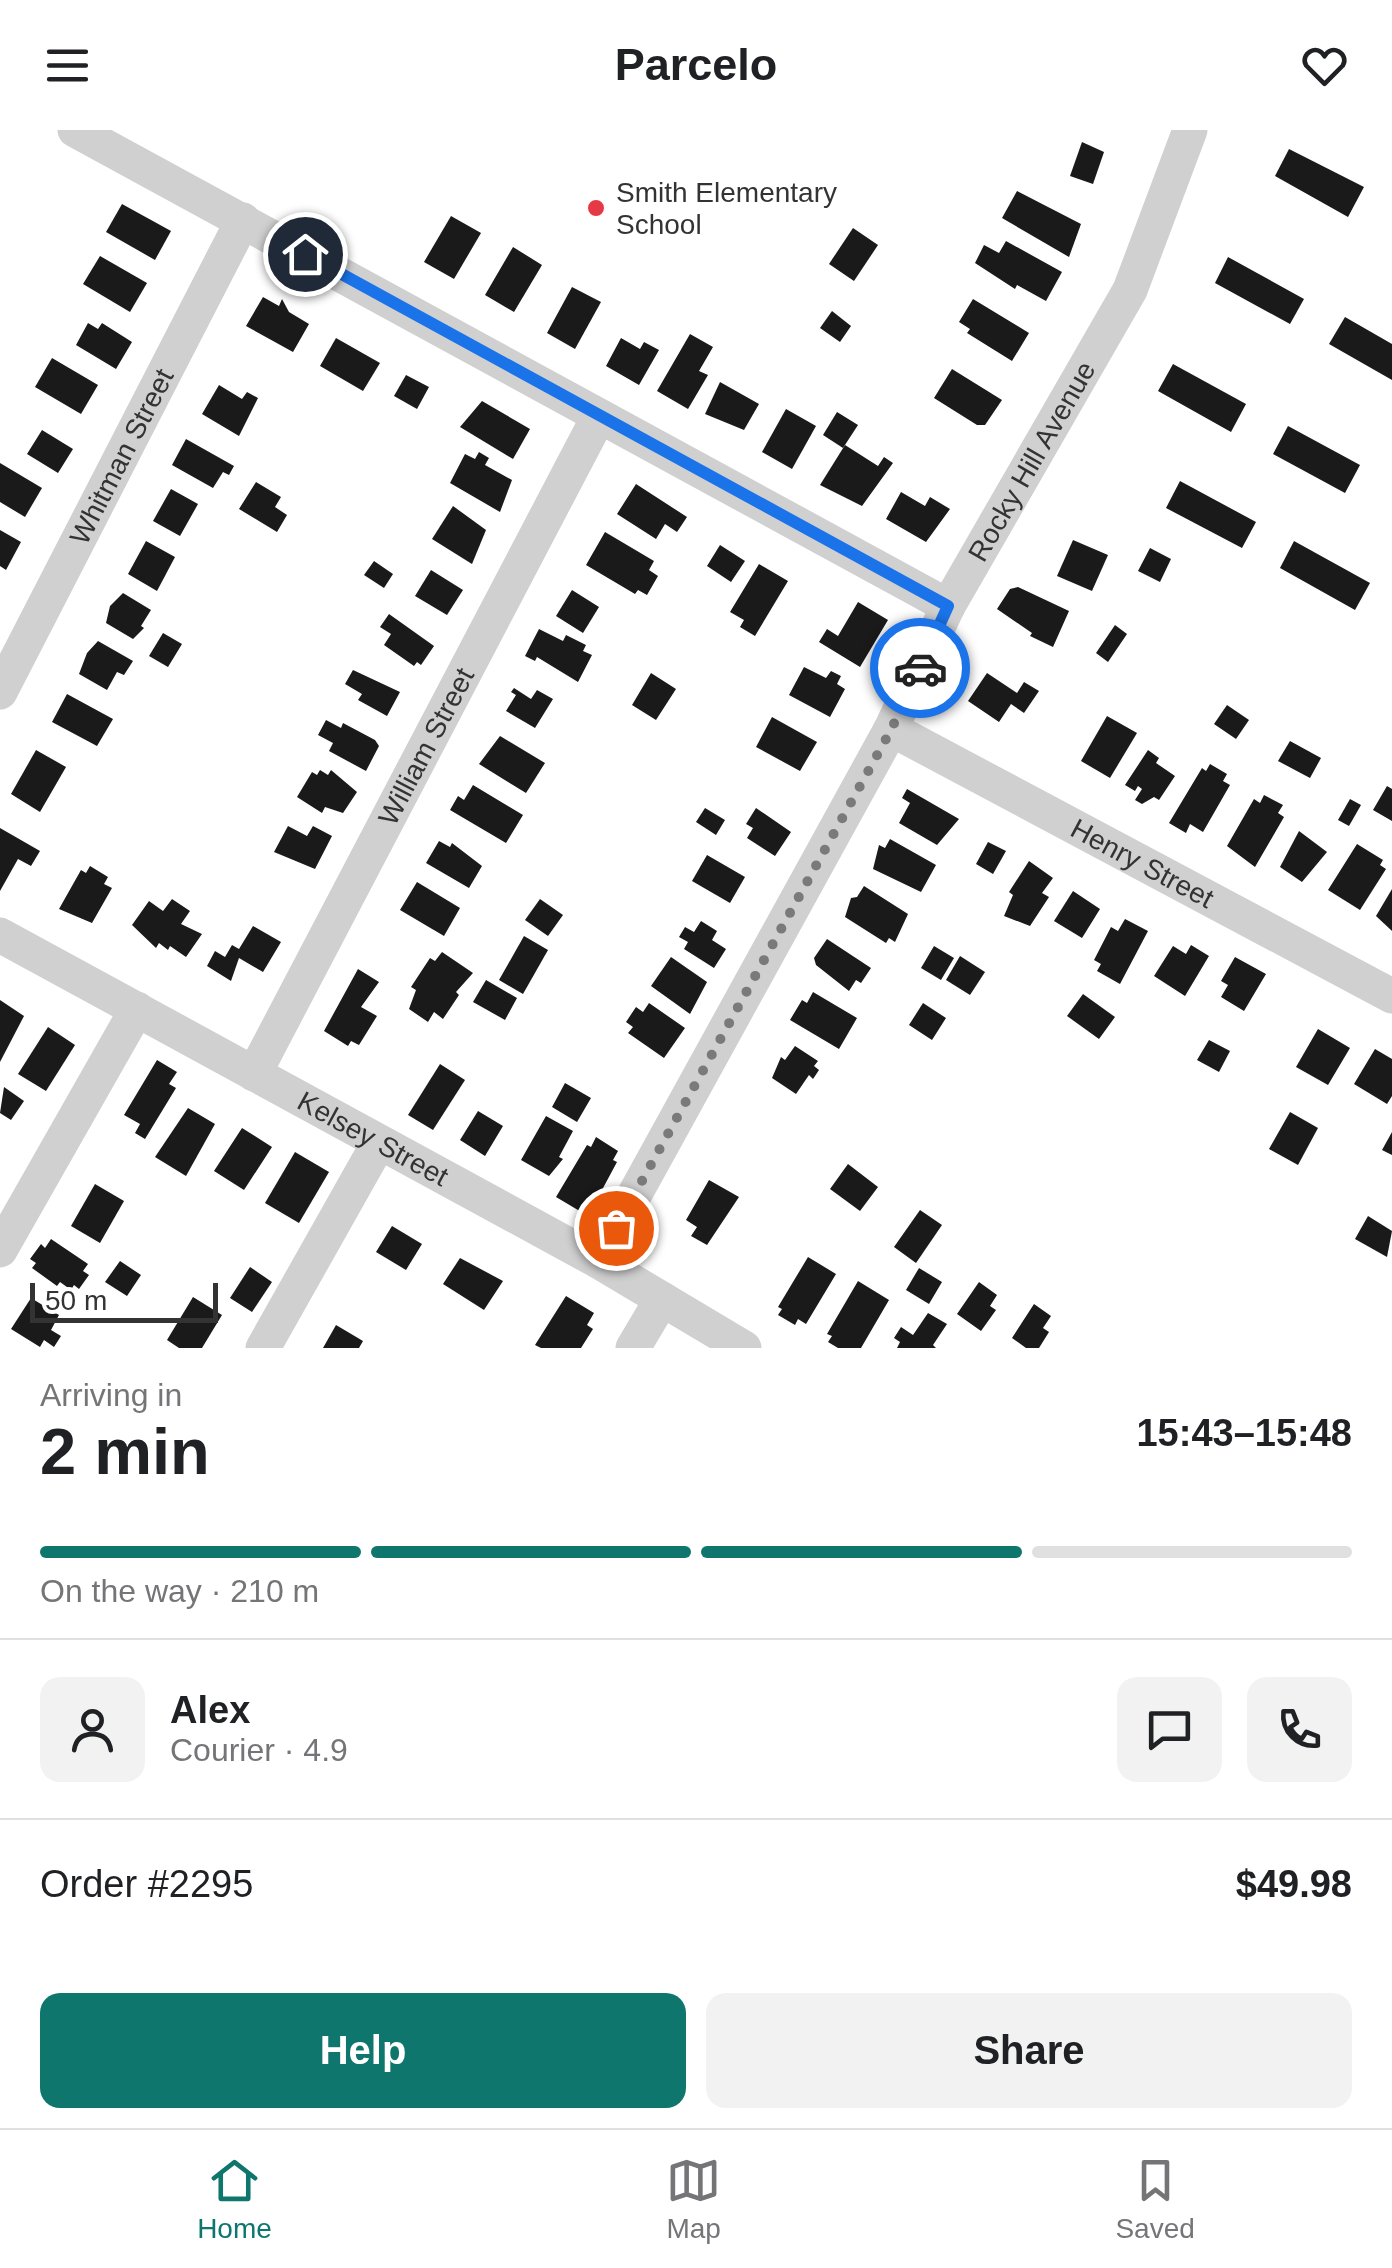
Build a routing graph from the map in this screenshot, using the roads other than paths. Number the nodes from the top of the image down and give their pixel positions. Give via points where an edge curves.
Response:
1 (75, 130) edge
2 (1190, 130) edge
3 (243, 220) junction
4 (598, 418) junction
5 (948, 606) junction
6 (0, 692) edge
7 (891, 730) junction
8 (0, 935) edge
9 (1392, 996) edge
10 (137, 1009) junction
11 (254, 1074) junction
12 (378, 1144) junction
13 (0, 1250) edge
14 (598, 1262) junction
15 (662, 1299) junction
16 (264, 1348) edge
17 (633, 1348) edge
18 (744, 1348) edge

1 - 3 street
2 - 5 street, Rocky Hill Avenue via 1130,290
3 - 4 street
3 - 6 street, Whitman Street
4 - 5 street
4 - 11 street, William Street
5 - 7 street, Rocky Hill Avenue
7 - 9 street, Henry Street
7 - 14 street, Rocky Hill Avenue
8 - 10 street, Kelsey Street
10 - 11 street, Kelsey Street
10 - 13 street
11 - 12 street, Kelsey Street
12 - 14 street, Kelsey Street
12 - 16 street
14 - 15 street, Kelsey Street
15 - 17 street
15 - 18 street, Kelsey Street

